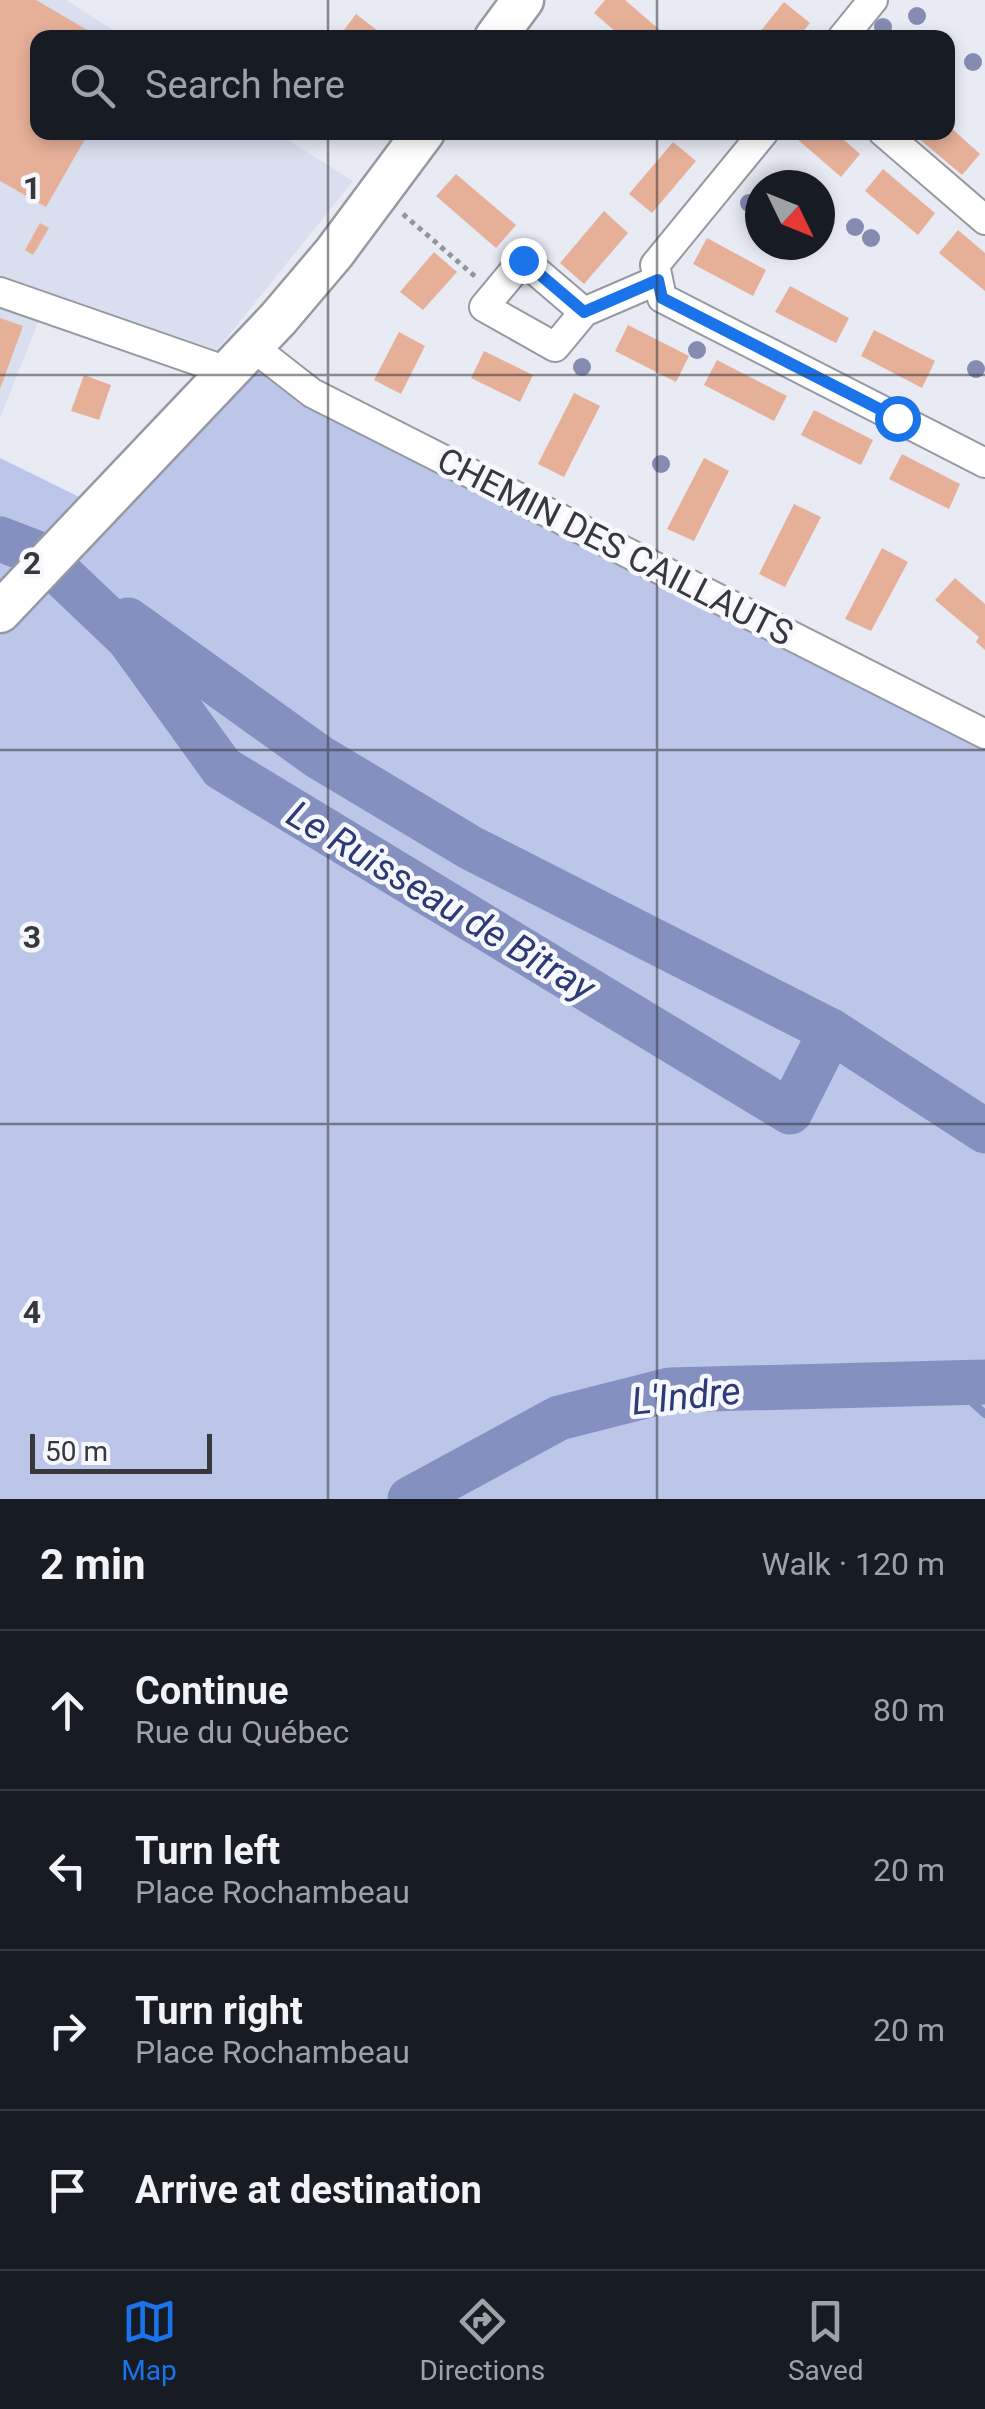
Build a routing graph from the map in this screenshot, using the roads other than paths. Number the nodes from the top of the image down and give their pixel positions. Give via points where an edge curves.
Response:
1 (523, 0) edge
2 (873, 0) edge
3 (501, 30) edge
4 (849, 30) edge
5 (418, 140) edge
6 (757, 140) edge
7 (892, 140) edge
8 (985, 220) edge
9 (658, 280) junction
10 (0, 292) edge
11 (584, 312) junction
12 (241, 359) junction
13 (985, 463) edge
14 (0, 612) edge
15 (985, 734) edge

1 - 3 main road
2 - 4 street
5 - 12 main road via 334,252
6 - 9 street via 655,265
7 - 8 street
9 - 11 street
9 - 13 street via 662,298
10 - 12 street, CHEMIN DES CAILLAUTS
11 - 11 street via 523,260 484,307 555,347
12 - 14 main road
12 - 15 street, CHEMIN DES CAILLAUTS

